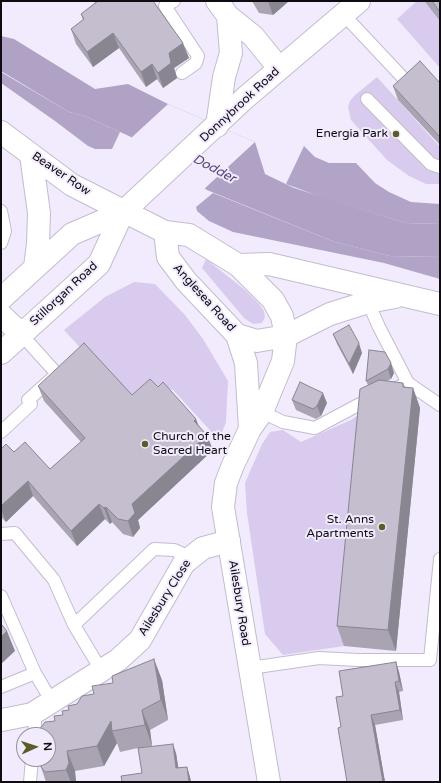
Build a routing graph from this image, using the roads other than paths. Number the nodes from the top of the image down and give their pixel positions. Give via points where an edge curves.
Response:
1 (174, 1) edge
2 (352, 8) edge
3 (222, 9) edge
4 (279, 68) junction
5 (182, 73) dead end
6 (405, 80) edge
7 (367, 100) dead end
8 (217, 126) junction
9 (1, 132) edge
10 (31, 155) junction
11 (440, 167) edge
12 (1, 211) edge
13 (123, 212) junction
14 (165, 232) junction
15 (1, 243) edge
16 (238, 265) junction
17 (35, 267) junction
18 (402, 296) junction
19 (1, 299) edge
20 (368, 302) junction
21 (440, 304) edge
22 (1, 315) edge
23 (21, 334) junction
24 (237, 335) junction
25 (286, 336) junction
26 (1, 353) edge
27 (408, 383) junction
28 (440, 405) edge
29 (256, 421) junction
30 (1, 432) edge
31 (1, 534) edge
32 (229, 541) junction
33 (190, 557) junction
34 (440, 559) edge
35 (1, 596) edge
36 (74, 625) junction
37 (250, 668) junction
38 (101, 670) junction
39 (36, 674) junction
40 (1, 687) edge
41 (52, 702) junction
42 (1, 720) edge
43 (33, 724) edge
44 (31, 767) edge
45 (30, 782) edge
46 (269, 782) edge

1 - 5 lane via 165,6 198,56 196,63
2 - 4 main road, Donnybrook Road
2 - 6 lane
3 - 4 main road via 253,36
3 - 8 main road via 231,53 224,77
4 - 8 main road, Donnybrook Road
7 - 11 lane via 431,164
8 - 13 main road, Donnybrook Road
9 - 10 main road, Beaver Row
10 - 13 main road, Beaver Row via 72,184
10 - 17 main road via 39,213
12 - 15 lane via 5,231
13 - 14 main road
13 - 17 main road via 72,234
13 - 23 main road, Stillorgan Road via 99,264
14 - 16 main road via 189,235
14 - 24 main road, Anglesea Road via 168,257 186,281
16 - 18 main road, Anglesea Road via 269,264
16 - 25 main road, Ailesbury Road via 273,300 282,316
17 - 19 main road
18 - 20 main road, Anglesea Road
18 - 21 main road, Anglesea Road
20 - 25 main road, Anglesea Road via 330,314
20 - 27 lane
22 - 23 main road
23 - 26 main road, Stillorgan Road
23 - 30 lane via 57,374 28,400 31,404
24 - 25 main road, Anglesea Road via 257,341
24 - 29 main road, Ailesbury Road via 246,363
25 - 29 main road, Ailesbury Road via 283,361
27 - 28 lane
27 - 29 lane via 315,428 283,422
29 - 32 main road, Ailesbury Road via 226,483 223,507
31 - 36 lane via 15,533 54,580
32 - 33 main road, Ailesbury Close via 203,548
32 - 37 main road, Ailesbury Road
33 - 36 lane via 174,550 154,550
33 - 38 main road, Ailesbury Close via 140,640 118,660
34 - 37 lane via 430,660 318,658
35 - 39 lane
36 - 38 lane
37 - 46 main road, Ailesbury Road
38 - 41 main road, Ailesbury Close
39 - 40 lane
39 - 41 lane
41 - 43 main road, Ailesbury Close
42 - 43 main road, Ailesbury Close
44 - 45 lane

